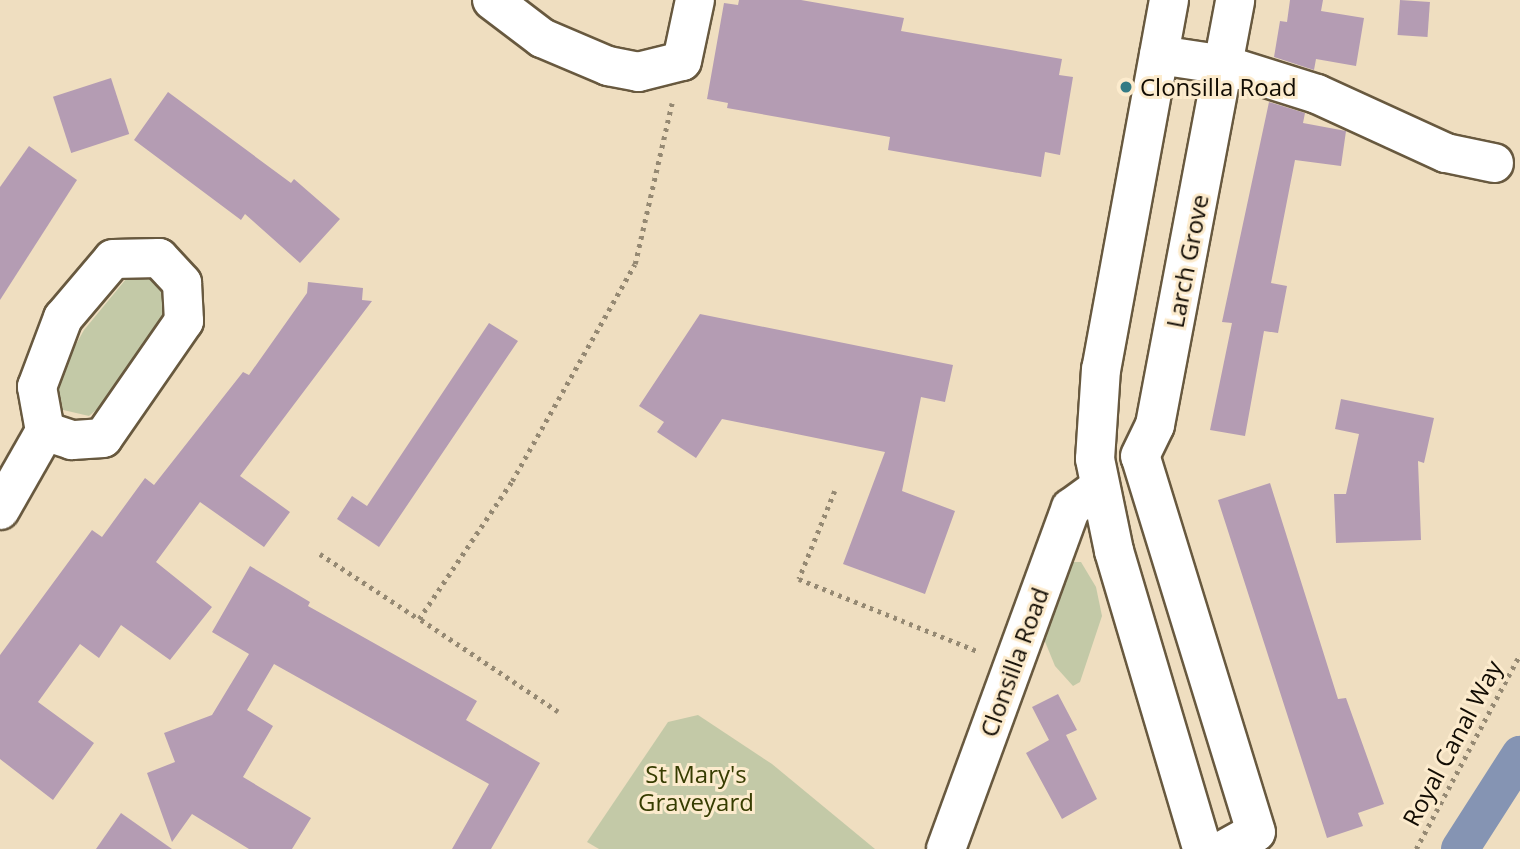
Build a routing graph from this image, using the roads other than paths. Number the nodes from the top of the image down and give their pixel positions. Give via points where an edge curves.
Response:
1 (492, 0) edge
2 (695, 0) edge
3 (1169, 0) edge
4 (1235, 0) edge
5 (1159, 55) junction
6 (1225, 65) junction
7 (1494, 163) dead end
8 (45, 431) junction
9 (1140, 456) junction
10 (1097, 474) junction
11 (0, 510) edge
12 (1208, 681) junction
13 (1158, 697) junction
14 (946, 849) edge
15 (1202, 849) edge
16 (1225, 849) edge

1 - 2 street via 542,38 608,66 638,72 682,61
3 - 5 street
4 - 6 street, Larch Grove
5 - 6 street
5 - 10 street via 1101,369
6 - 7 street via 1317,94 1446,153
6 - 9 street, Larch Grove via 1155,425
8 - 8 street via 37,387 63,318 113,258 159,258 182,283 184,321 103,438 72,440
8 - 11 street
9 - 10 street
9 - 12 street
10 - 13 street
10 - 14 street, Clonsilla Road via 1071,508
12 - 13 street
12 - 16 street via 1256,832
13 - 15 street

